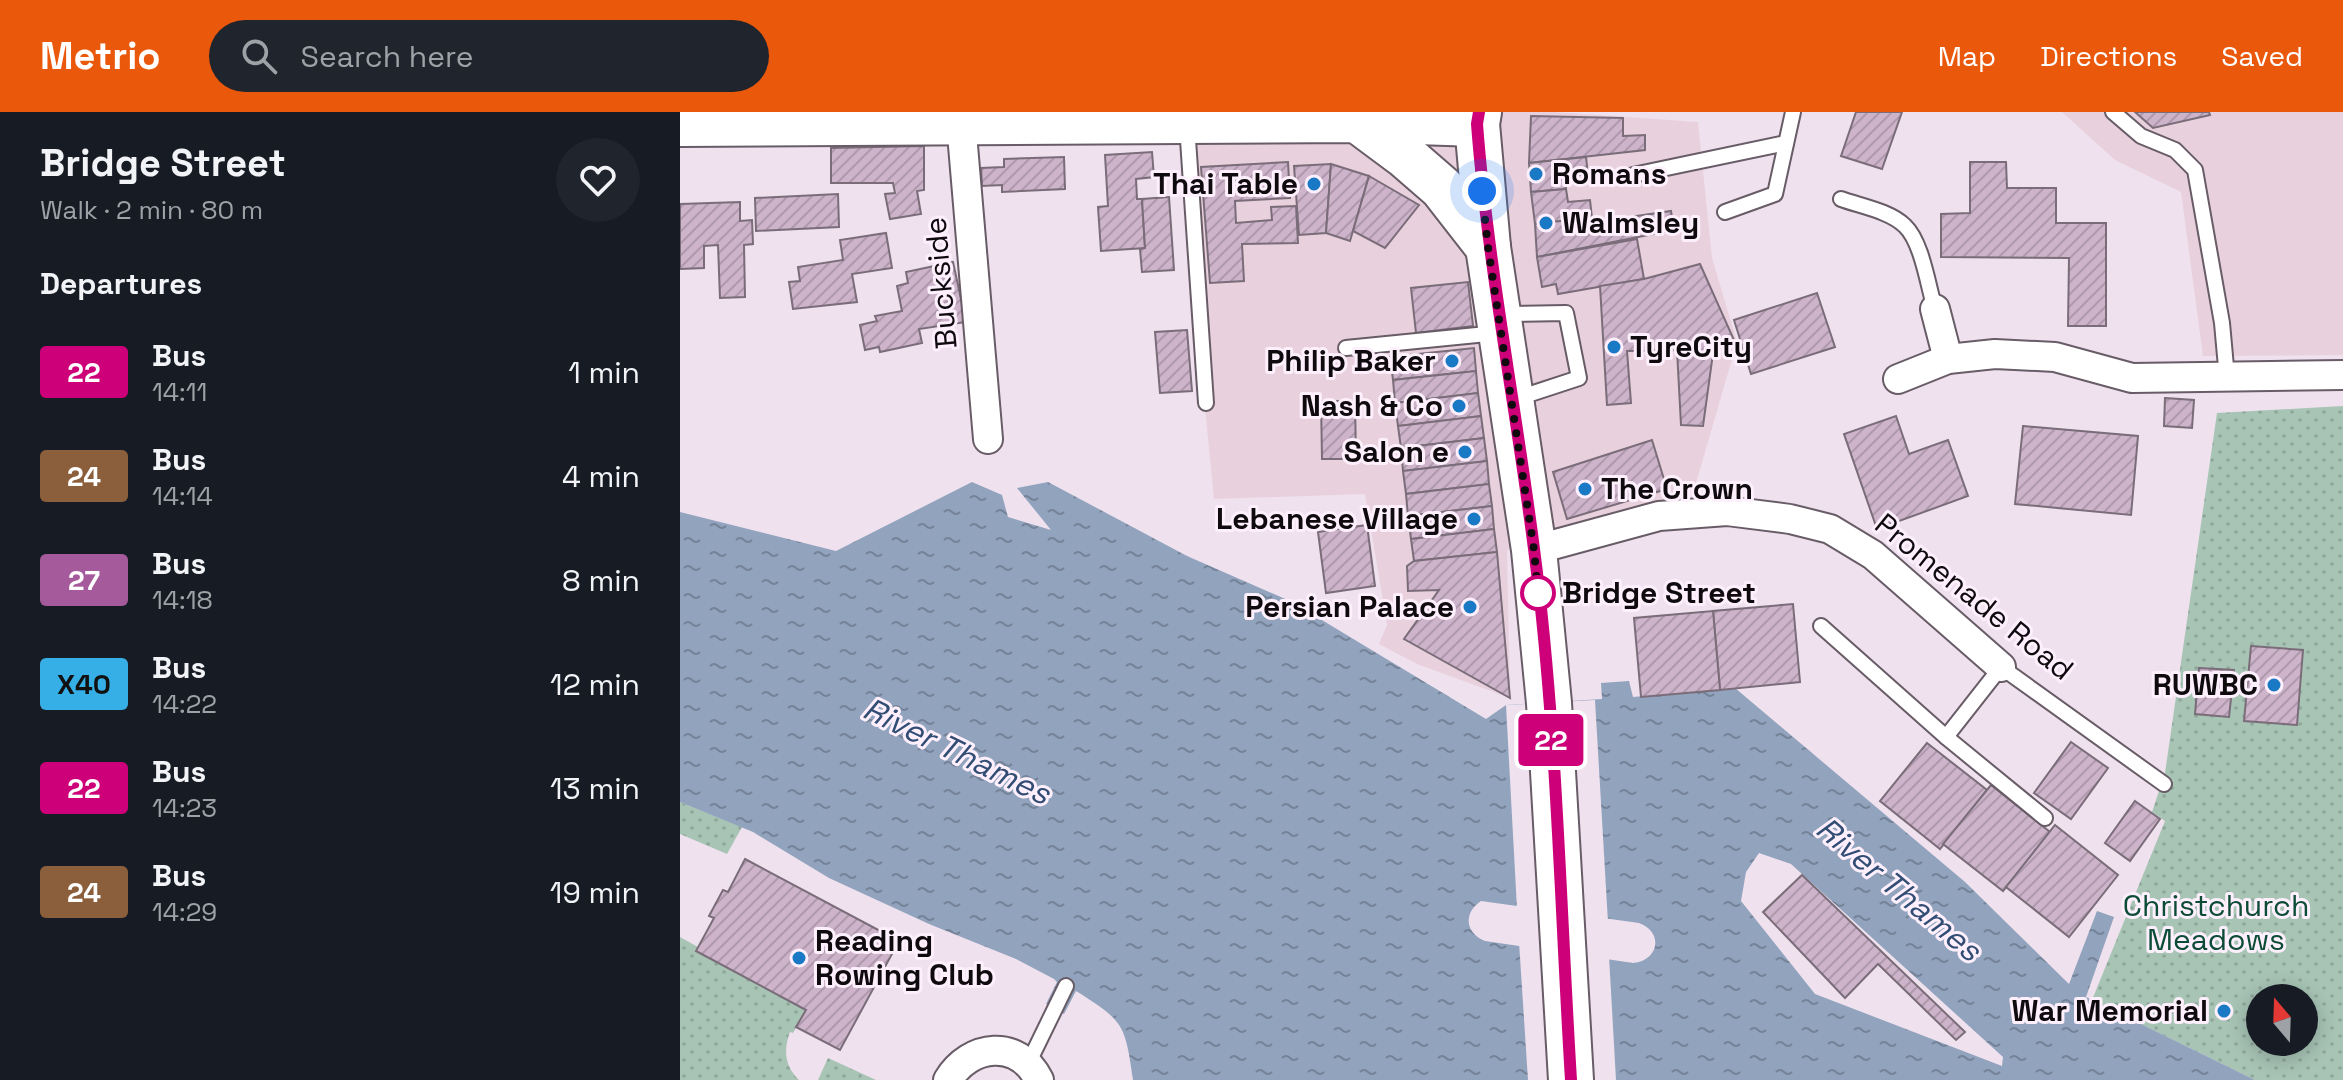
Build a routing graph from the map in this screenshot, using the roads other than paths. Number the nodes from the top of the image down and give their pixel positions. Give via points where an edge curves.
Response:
1 (1793, 112) edge
2 (2113, 112) edge
3 (1478, 118) edge
4 (1357, 120) junction
5 (1186, 121) junction
6 (961, 122) junction
7 (680, 124) edge
8 (1786, 143) junction
9 (1633, 175) dead end
10 (1841, 199) dead end
11 (1725, 212) dead end
12 (1488, 247) junction
13 (1935, 309) joint
14 (1500, 323) junction
15 (1346, 348) dead end
16 (1948, 359) junction
17 (2343, 375) edge
18 (2227, 378) junction
19 (1898, 379) dead end
20 (1511, 400) junction
21 (1206, 403) dead end
22 (988, 439) dead end
23 (1534, 550) junction
24 (1821, 626) dead end
25 (2001, 667) junction
26 (1946, 737) junction
27 (2164, 784) dead end
28 (2045, 818) dead end
29 (1066, 986) dead end
30 (1034, 1072) edge
31 (948, 1080) edge
32 (1571, 1080) edge

1 - 8 lane
2 - 18 lane via 2141,136 2175,150 2195,170
3 - 4 main road
3 - 12 main road
4 - 5 main road
4 - 12 main road via 1442,188
5 - 6 main road
5 - 21 lane
6 - 7 main road
6 - 22 street, Buckside
8 - 9 lane
8 - 11 lane via 1775,194
10 - 13 lane via 1905,225 1916,241
12 - 14 main road
13 - 16 street
14 - 15 lane
14 - 20 main road
14 - 20 lane via 1566,313 1579,378
16 - 18 street via 1995,354 2055,357 2132,378
16 - 19 street
17 - 18 street
20 - 23 main road
23 - 25 street, Promenade Road via 1659,516 1727,511 1830,529 1873,555
23 - 32 main road via 1549,703
24 - 26 lane
25 - 26 lane
25 - 27 lane, Promenade Road
26 - 28 lane
29 - 30 lane
30 - 31 street via 1015,1055 984,1051 957,1066

